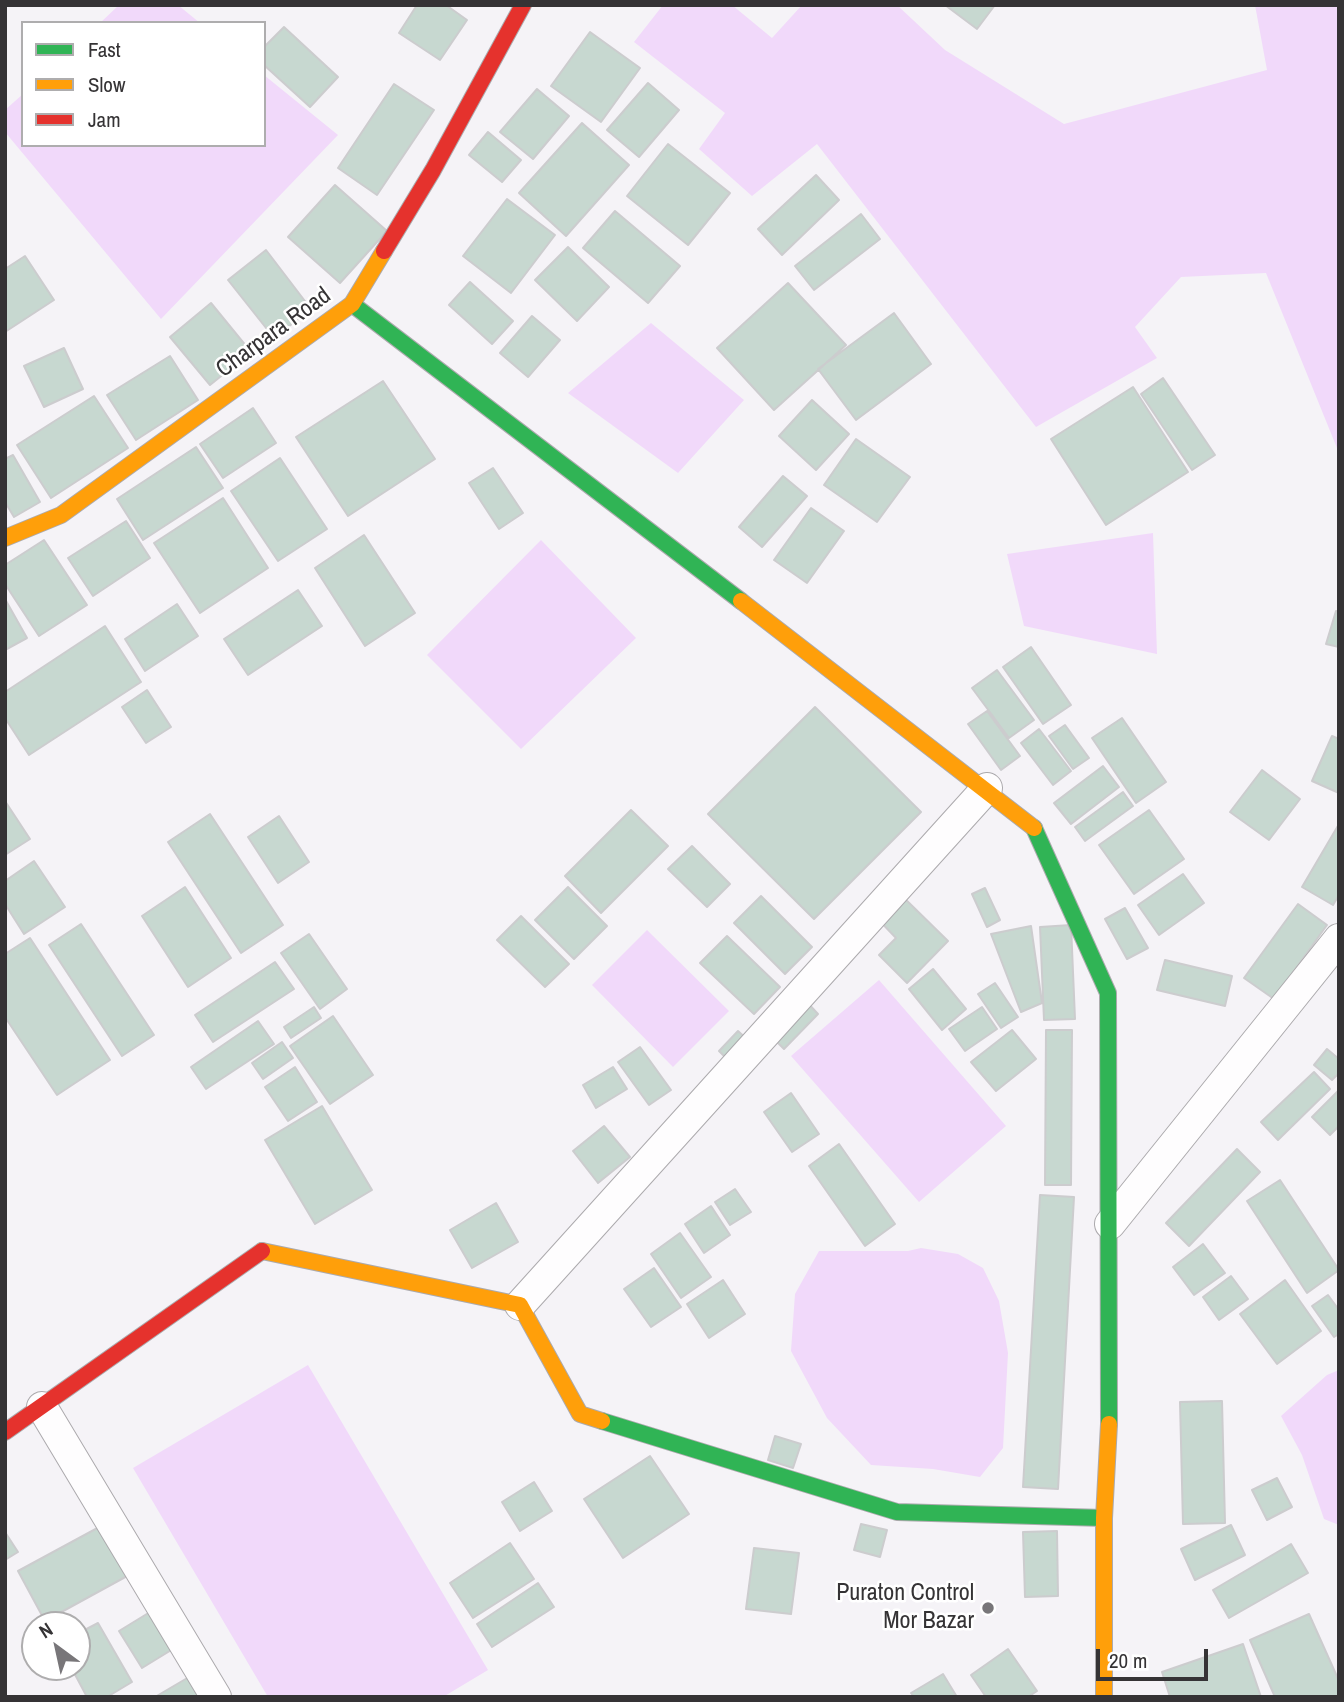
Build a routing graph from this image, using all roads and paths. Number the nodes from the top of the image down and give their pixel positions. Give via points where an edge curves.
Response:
1 (523, 5) edge
2 (352, 304) junction
3 (5, 538) edge
4 (987, 788) junction
5 (1336, 949) edge
6 (1110, 1224) junction
7 (520, 1305) junction
8 (42, 1407) junction
9 (5, 1432) edge
10 (1104, 1518) junction
11 (216, 1697) edge
12 (1104, 1697) edge

1 - 2 street, Charpara Road via 433,170
2 - 3 street, Charpara Road via 61,515
2 - 4 street
4 - 6 street via 1032,824 1108,993
4 - 7 street
5 - 6 street
6 - 10 street
7 - 8 street via 263,1250
7 - 10 street via 579,1414 897,1512
8 - 9 street
8 - 11 street
10 - 12 street

